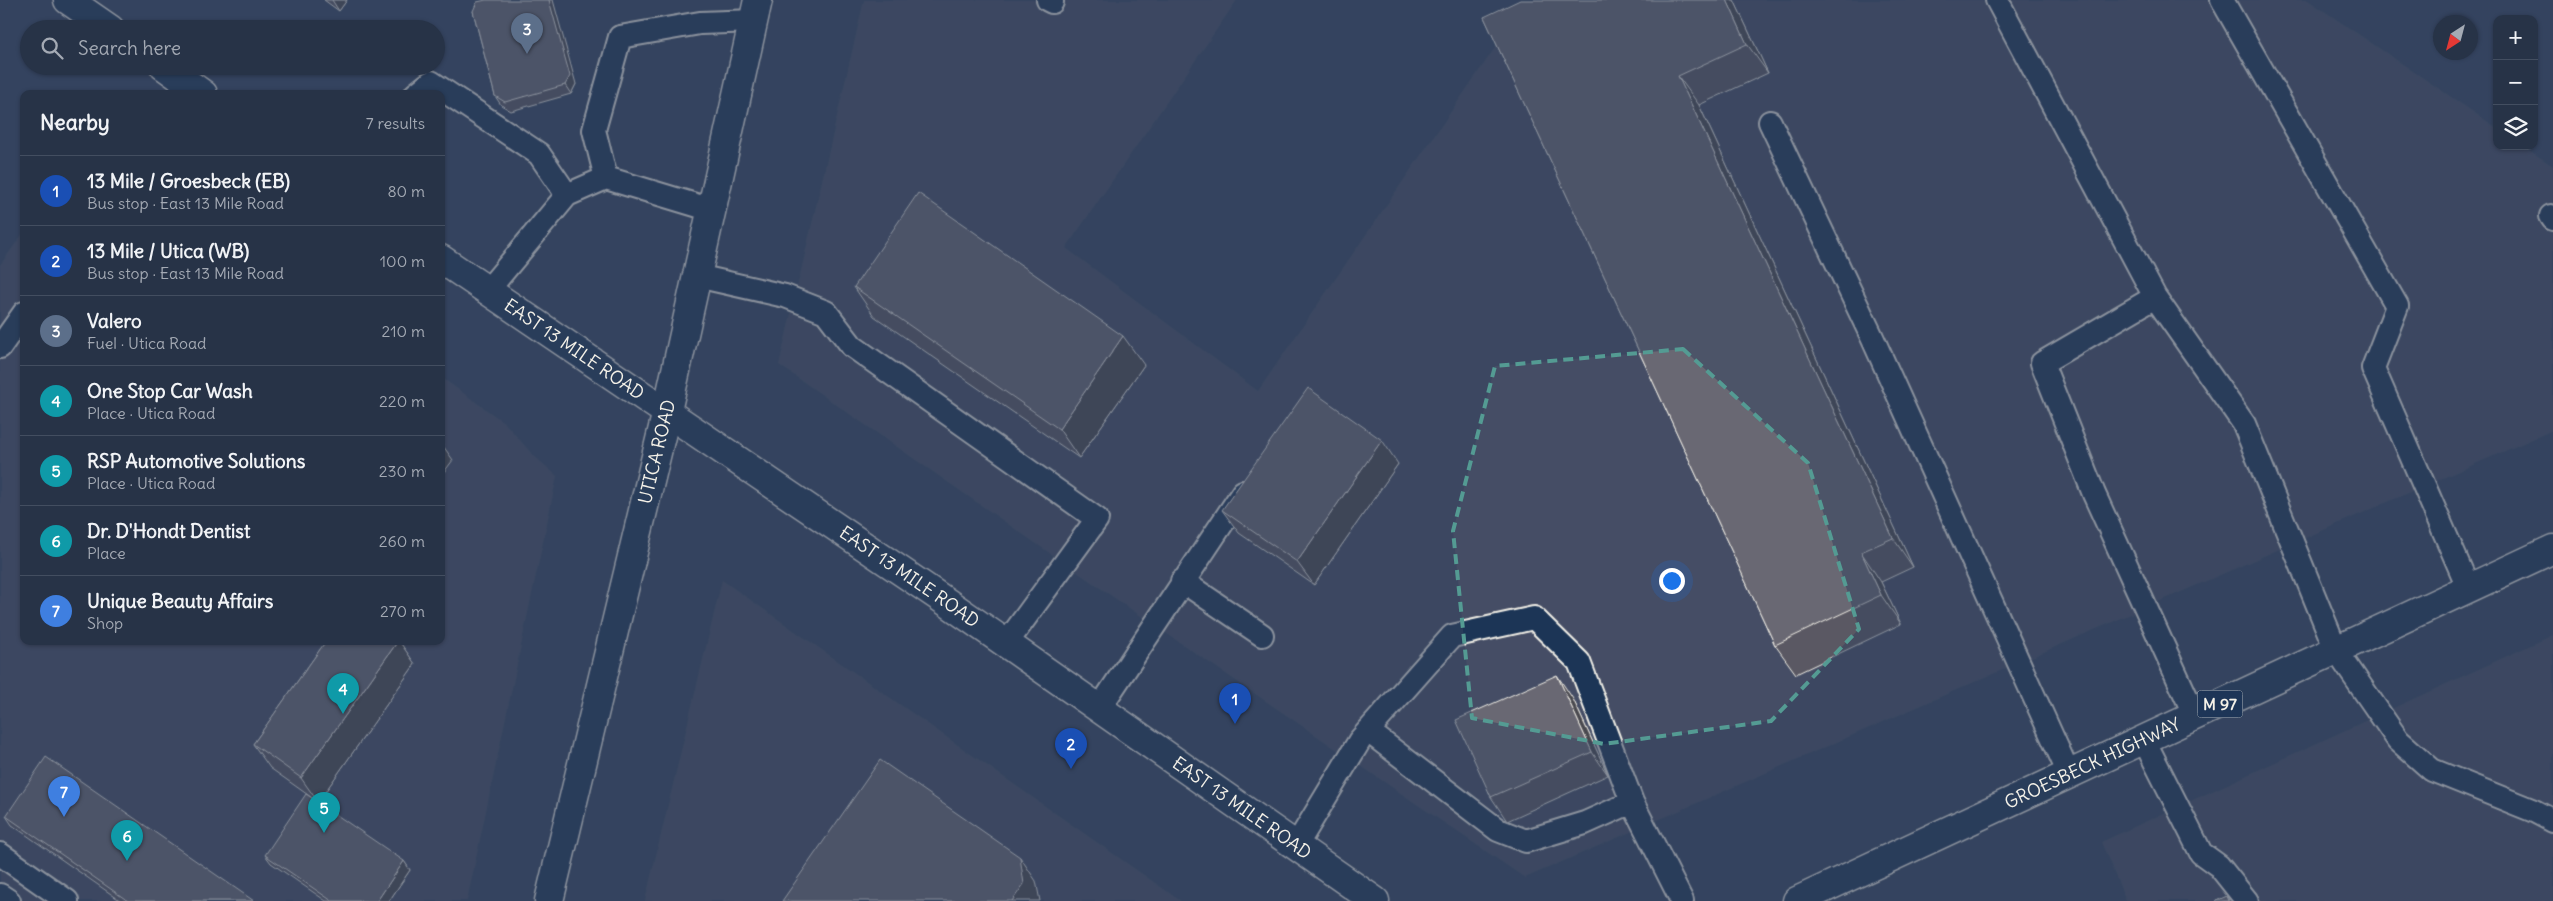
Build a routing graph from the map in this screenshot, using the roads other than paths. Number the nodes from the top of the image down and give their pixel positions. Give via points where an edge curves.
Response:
1 (68, 0) edge
2 (1997, 0) edge
3 (2222, 0) edge
4 (756, 10) edge
5 (97, 20) edge
6 (421, 90) edge
7 (444, 90) edge
8 (445, 91) edge
9 (1770, 122) dead end
10 (606, 178) junction
11 (567, 196) junction
12 (712, 210) junction
13 (445, 262) edge
14 (698, 276) junction
15 (488, 290) junction
16 (2155, 296) junction
17 (20, 319) edge
18 (0, 347) edge
19 (667, 411) junction
20 (1252, 478) edge
21 (2553, 549) edge
22 (1182, 581) junction
23 (2469, 589) junction
24 (1262, 635) dead end
25 (1006, 644) junction
26 (2336, 650) junction
27 (1099, 709) junction
28 (2195, 716) junction
29 (1368, 731) junction
30 (2144, 740) junction
31 (2069, 774) junction
32 (1632, 802) junction
33 (2543, 816) edge
34 (2553, 838) edge
35 (1296, 846) junction
36 (0, 854) edge
37 (0, 895) edge
38 (9, 901) edge
39 (68, 901) edge
40 (549, 901) edge
41 (1375, 901) edge
42 (1682, 901) edge
43 (1797, 901) edge
44 (2247, 901) edge

1 - 5 main road
2 - 16 lane
3 - 23 lane via 2397,306 2373,368
4 - 10 lane via 620,37 594,130
4 - 12 main road, UTICA ROAD
6 - 7 lane via 432,82
8 - 11 lane via 538,154
9 - 31 lane via 1872,337
10 - 11 lane
10 - 12 lane
11 - 15 lane
12 - 14 main road, UTICA ROAD
13 - 15 main road, EAST 13 MILE ROAD
14 - 19 main road, UTICA ROAD
14 - 25 lane via 785,296 826,312 852,346 1097,519
15 - 19 main road, EAST 13 MILE ROAD
16 - 26 lane via 2244,424
16 - 28 lane via 2042,363 2094,494
17 - 18 lane
19 - 25 main road, EAST 13 MILE ROAD
19 - 40 main road, UTICA ROAD
20 - 22 lane
21 - 23 main road, GROESBECK HIGHWAY / M 97
22 - 24 lane
22 - 27 lane
23 - 26 main road, GROESBECK HIGHWAY / M 97
25 - 27 main road, EAST 13 MILE ROAD
26 - 28 main road, GROESBECK HIGHWAY / M 97
26 - 33 lane via 2398,740 2432,770
27 - 35 main road, EAST 13 MILE ROAD
28 - 30 main road, GROESBECK HIGHWAY / M 97
29 - 32 lane via 1498,830 1526,841 1585,823
29 - 32 lane via 1452,636 1534,618 1579,662
29 - 35 lane
30 - 31 main road, GROESBECK HIGHWAY / M 97
30 - 44 lane via 2201,853 2219,866
31 - 43 main road, GROESBECK HIGHWAY / M 97
32 - 42 lane
33 - 34 lane
35 - 41 main road, EAST 13 MILE ROAD
36 - 39 lane
37 - 38 lane

